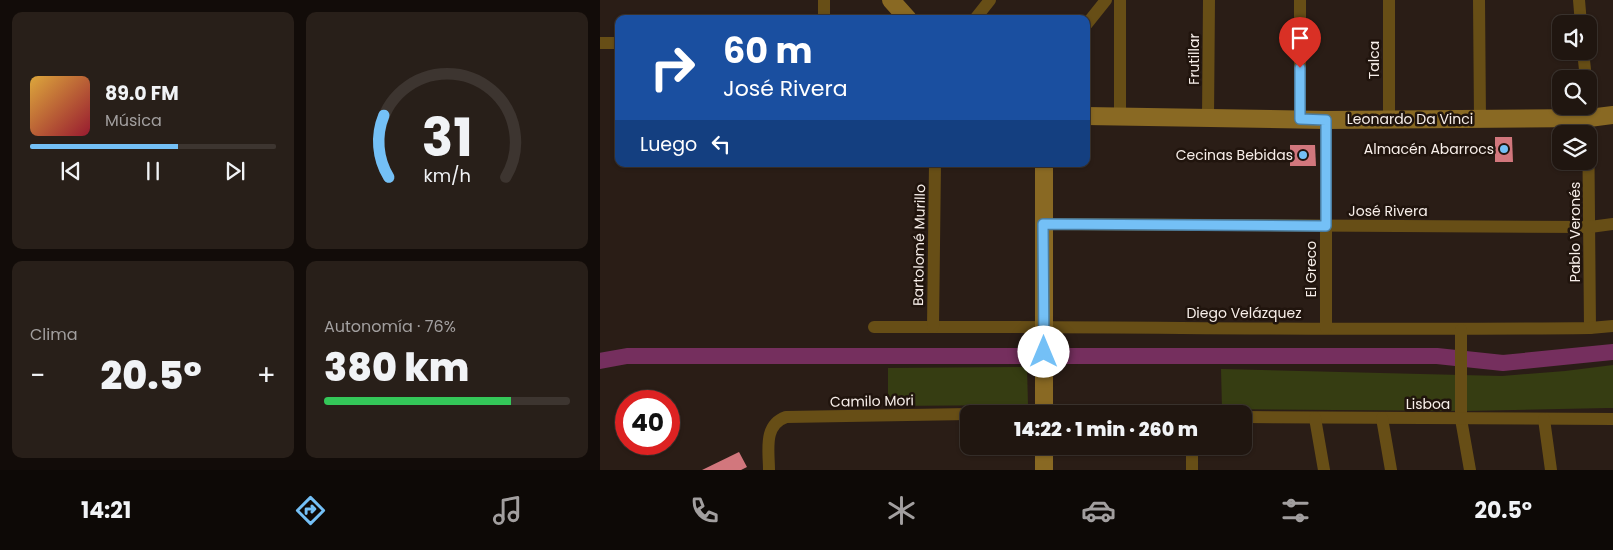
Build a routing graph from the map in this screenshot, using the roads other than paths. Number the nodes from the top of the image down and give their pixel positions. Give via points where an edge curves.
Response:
1 (824, 0) edge
2 (891, 0) edge
3 (990, 0) edge
4 (1106, 0) edge
5 (1120, 0) edge
6 (1209, 0) edge
7 (1300, 0) edge
8 (1389, 0) edge
9 (1479, 0) edge
10 (1579, 0) edge
11 (824, 15) edge
12 (904, 15) edge
13 (978, 15) edge
14 (1580, 15) edge
15 (1090, 20) edge
16 (600, 43) edge
17 (615, 43) edge
18 (1597, 113) edge
19 (1552, 114) edge
20 (1588, 115) edge
21 (1613, 115) edge
22 (1090, 116) edge
23 (1120, 116) junction
24 (1208, 118) junction
25 (1300, 119) junction
26 (1480, 119) junction
27 (1326, 120) junction
28 (1389, 120) junction
29 (935, 167) edge
30 (1044, 167) edge
31 (1043, 224) junction
32 (1613, 224) edge
33 (1326, 226) junction
34 (1590, 228) junction
35 (1613, 326) edge
36 (874, 327) dead end
37 (934, 327) junction
38 (1326, 328) junction
39 (1590, 328) junction
40 (1044, 333) junction
41 (1461, 336) junction
42 (1044, 405) edge
43 (960, 414) edge
44 (1252, 417) edge
45 (1314, 418) junction
46 (1382, 418) junction
47 (1461, 419) junction
48 (1544, 420) junction
49 (1612, 423) edge
50 (1044, 455) edge
51 (1192, 455) edge
52 (769, 470) edge
53 (1044, 470) edge
54 (1192, 470) edge
55 (1324, 470) edge
56 (1391, 470) edge
57 (1470, 470) edge
58 (1551, 470) edge

1 - 11 street
2 - 12 street
3 - 13 street
4 - 15 street
5 - 23 street
6 - 24 street, Frutillar
7 - 25 street
8 - 28 street, Talca
9 - 26 street
10 - 14 street
16 - 17 street
18 - 21 street, Leonardo Da Vinci
19 - 26 street, Leonardo Da Vinci
20 - 34 street, Pablo Veronés
22 - 23 street, Leonardo Da Vinci
23 - 24 street, Leonardo Da Vinci
24 - 25 street, Leonardo Da Vinci
25 - 27 street, Leonardo Da Vinci
26 - 28 street, Leonardo Da Vinci
27 - 28 street, Leonardo Da Vinci
27 - 33 street, El Greco
29 - 37 street, Bartolomé Murillo
30 - 31 street
31 - 33 street, José Rivera
31 - 40 street
32 - 34 street, José Rivera
33 - 34 street, José Rivera
33 - 38 street, El Greco
34 - 39 street, Pablo Veronés
35 - 39 street, Diego Velázquez
36 - 37 street, Diego Velázquez
37 - 40 street, Diego Velázquez
38 - 40 street, Diego Velázquez
38 - 41 street, Diego Velázquez
39 - 41 street, Diego Velázquez
40 - 42 street
41 - 47 street
43 - 52 street, Camilo Mori via 791,417 773,426 769,436
44 - 45 street, Lisboa
45 - 46 street, Lisboa
45 - 55 street
46 - 47 street, Lisboa
46 - 56 street
47 - 48 street, Lisboa
47 - 57 street
48 - 49 street, Lisboa
48 - 58 street
50 - 53 street
51 - 54 street

